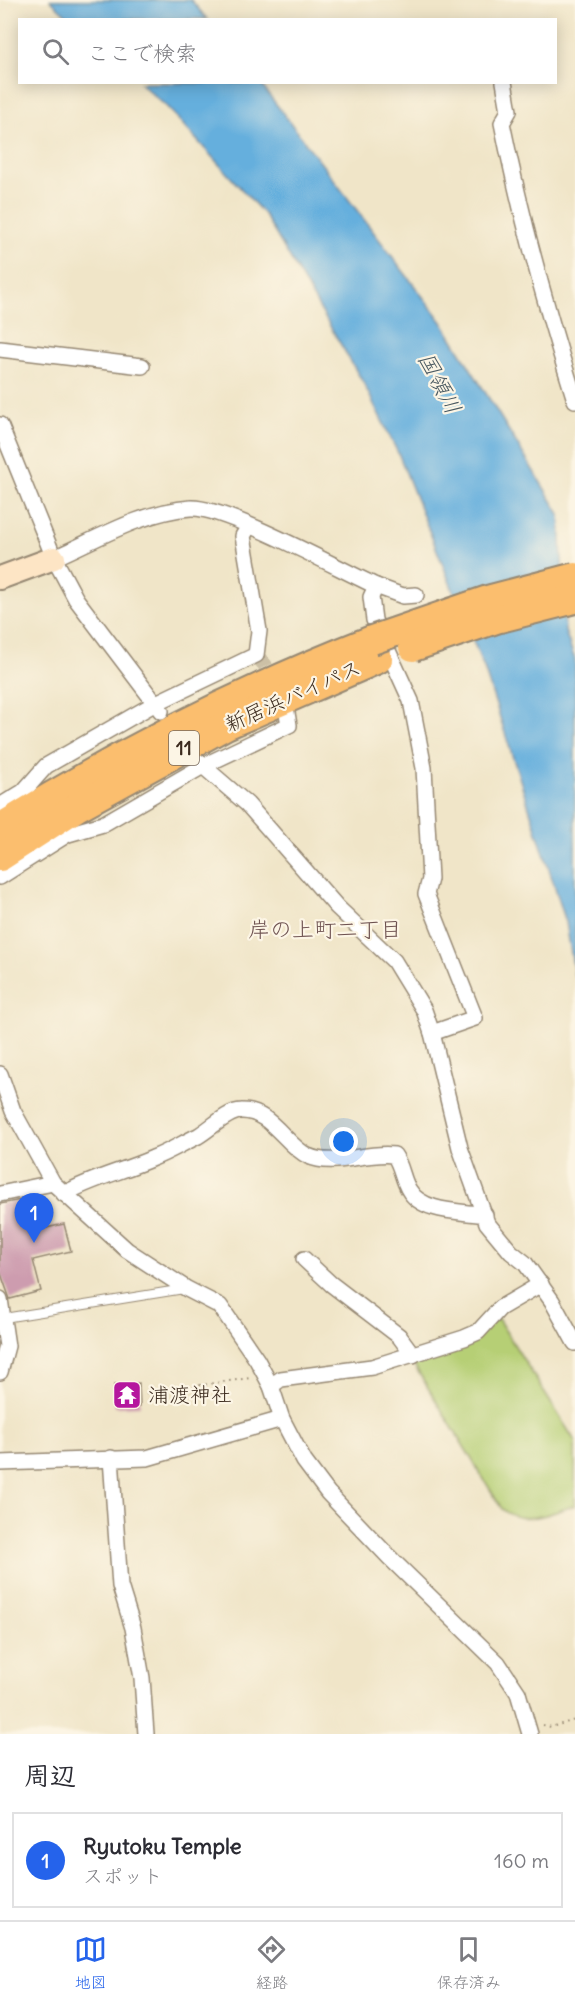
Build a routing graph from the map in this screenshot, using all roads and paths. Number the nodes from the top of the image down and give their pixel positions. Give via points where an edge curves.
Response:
1 (504, 84) edge
2 (0, 349) edge
3 (142, 366) dead end
4 (575, 400) edge
5 (0, 425) edge
6 (249, 526) junction
7 (54, 558) junction
8 (575, 577) edge
9 (0, 578) edge
10 (375, 586) junction
11 (416, 595) dead end
12 (575, 599) edge
13 (375, 650) junction
14 (158, 708) junction
15 (286, 713) dead end
16 (201, 764) junction
17 (0, 806) edge
18 (0, 828) edge
19 (0, 857) edge
20 (0, 877) edge
21 (432, 1033) junction
22 (0, 1074) edge
23 (59, 1189) junction
24 (0, 1194) edge
25 (485, 1215) junction
26 (304, 1259) dead end
27 (541, 1284) junction
28 (187, 1289) junction
29 (0, 1299) edge
30 (4, 1318) junction
31 (575, 1342) edge
32 (413, 1355) junction
33 (0, 1372) edge
34 (268, 1381) junction
35 (146, 1394) dead end
36 (282, 1419) junction
37 (111, 1458) junction
38 (0, 1463) edge
39 (525, 1715) junction
40 (575, 1720) edge
41 (146, 1734) edge
42 (530, 1734) edge

1 - 4 street via 508,111 502,123 521,215
2 - 3 street
5 - 7 street
6 - 7 street via 204,509 179,510 139,520
6 - 10 street
6 - 14 street via 243,536 259,631 256,655
7 - 9 street
7 - 14 street via 75,599
8 - 13 highway, 新居浜バイパス / 11, bridge via 491,599
10 - 11 street via 404,596
10 - 21 street via 371,597 374,620 411,700 424,768 430,879 426,894 475,1018
12 - 13 highway, 新居浜バイパス / 11, bridge
13 - 18 highway, 新居浜バイパス / 11 via 219,705 69,784
13 - 19 highway, 新居浜バイパス / 11 via 226,725 77,807
14 - 17 street via 46,766 23,792
15 - 16 street via 289,725
16 - 20 street via 102,824 68,834
16 - 21 street via 247,804 337,908 394,961 424,1010
21 - 25 street via 460,1148
22 - 23 street via 13,1111
23 - 24 street
23 - 25 street via 153,1159 238,1111 251,1111 273,1125 305,1155 320,1160 363,1154 394,1155 409,1191 426,1206
23 - 28 street via 126,1250
25 - 27 street via 487,1223
26 - 32 street via 399,1336
27 - 31 street
27 - 32 street via 500,1308 478,1332
28 - 30 lane
28 - 34 street via 220,1306
29 - 30 street
30 - 33 street via 7,1346
32 - 34 street via 372,1367
34 - 35 path
34 - 36 street
36 - 37 street via 147,1458
36 - 39 street via 304,1461 328,1493 498,1663 518,1693
37 - 38 street
37 - 41 street via 119,1578 142,1678
39 - 40 path via 546,1727
39 - 42 street

